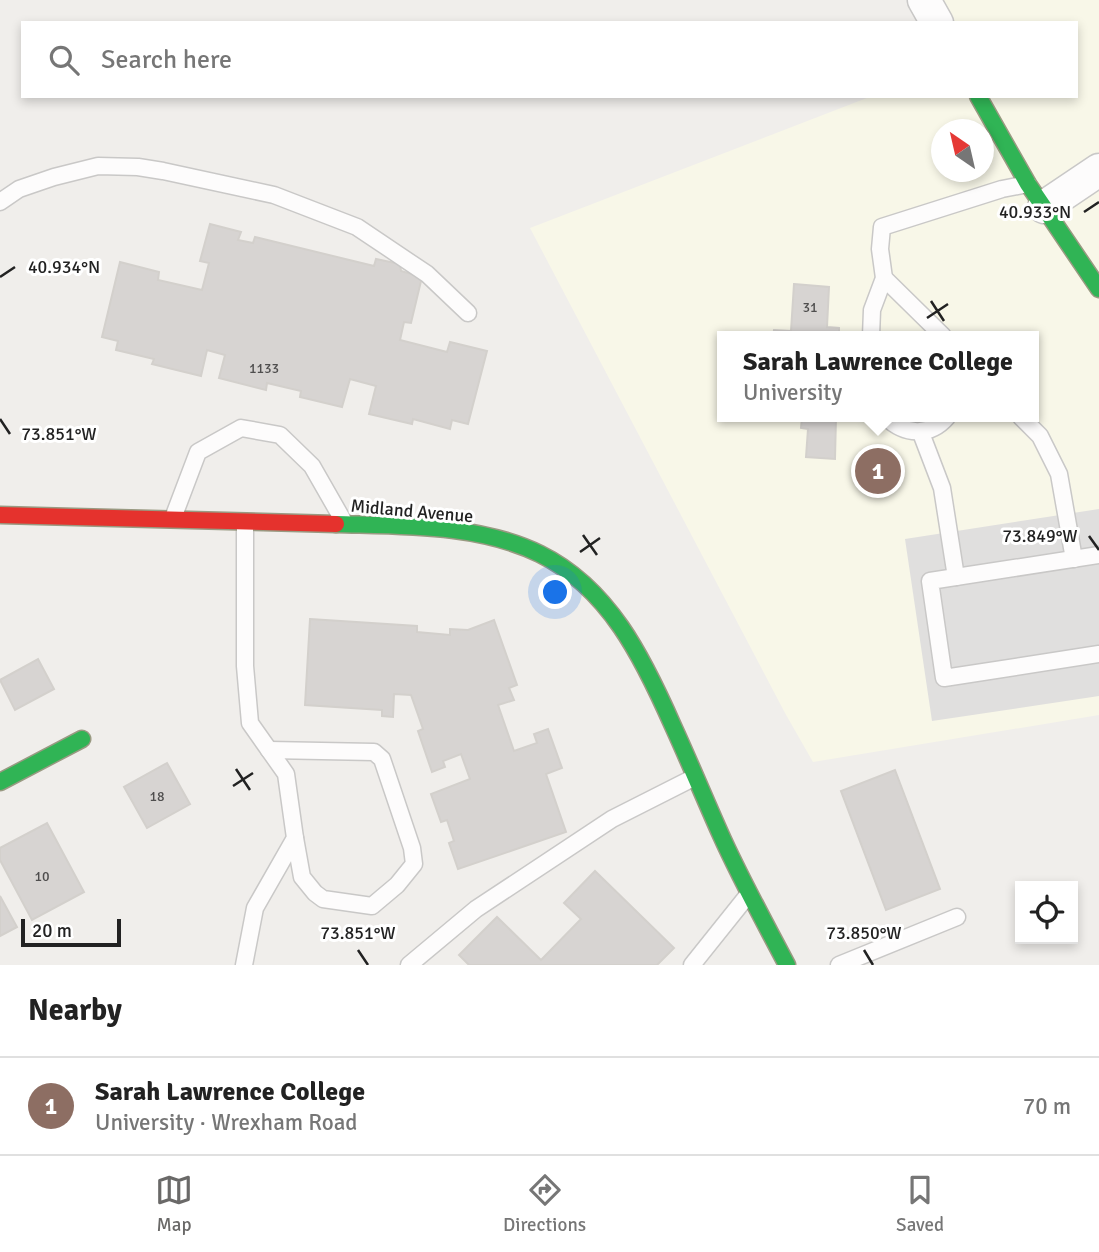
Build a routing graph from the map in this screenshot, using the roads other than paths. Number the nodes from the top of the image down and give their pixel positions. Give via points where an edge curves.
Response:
1 (924, 0) edge
2 (936, 21) edge
3 (979, 98) edge
4 (1099, 170) edge
5 (1036, 196) junction
6 (0, 202) edge
7 (884, 278) junction
8 (1099, 289) edge
9 (468, 313) dead end
10 (871, 331) edge
11 (938, 331) edge
12 (891, 422) edge
13 (943, 422) edge
14 (1026, 422) edge
15 (921, 433) junction
16 (0, 515) edge
17 (172, 519) junction
18 (245, 522) junction
19 (346, 524) junction
20 (1099, 555) edge
21 (1074, 559) junction
22 (956, 577) junction
23 (1099, 654) edge
24 (82, 739) dead end
25 (269, 750) junction
26 (696, 776) junction
27 (0, 782) edge
28 (295, 838) junction
29 (750, 893) junction
30 (957, 917) dead end
31 (244, 965) edge
32 (409, 965) edge
33 (692, 965) edge
34 (787, 965) edge
35 (839, 965) edge

1 - 2 street
3 - 5 street
4 - 5 street
5 - 7 lane via 1002,189 882,227
5 - 8 street
6 - 9 lane via 19,189 98,166 163,170 274,195 357,227 427,274
7 - 10 lane via 872,310
7 - 11 lane
12 - 15 lane
13 - 15 lane
14 - 21 lane via 1040,436 1059,474
15 - 22 lane via 942,488
16 - 17 street, Midland Avenue
17 - 18 street, Midland Avenue
17 - 19 lane via 198,452 241,428 280,435 312,466
18 - 19 street, Midland Avenue
18 - 25 lane via 244,666 250,723
19 - 26 street, Midland Avenue via 428,528 491,538 541,554 559,565 592,591 624,627
20 - 21 lane
21 - 22 lane
22 - 23 lane via 930,582 944,678
24 - 27 street
25 - 28 lane via 286,774
25 - 28 lane via 374,752 383,759 414,864 372,906 323,899 302,877
26 - 29 street, Midland Avenue
26 - 32 lane via 612,819 476,909
28 - 31 lane via 255,908
29 - 33 lane
29 - 34 street, Midland Avenue
30 - 35 lane

